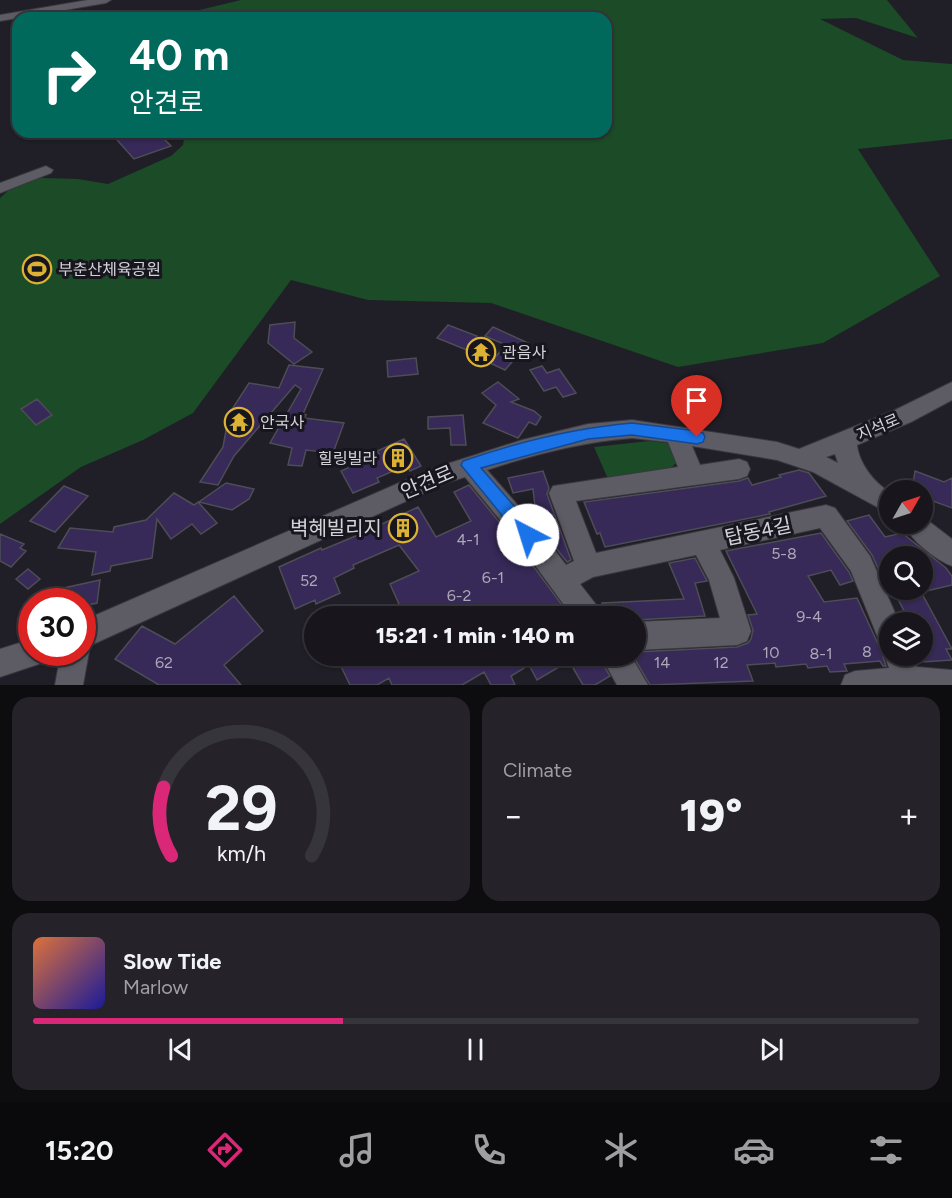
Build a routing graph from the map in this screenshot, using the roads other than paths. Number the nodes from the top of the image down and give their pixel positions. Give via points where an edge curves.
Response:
1 (103, 1) edge
2 (57, 5) edge
3 (26, 12) edge
4 (65, 12) edge
5 (46, 170) dead end
6 (0, 188) edge
7 (952, 390) edge
8 (676, 434) junction
9 (845, 440) junction
10 (801, 458) junction
11 (469, 465) junction
12 (739, 469) dead end
13 (693, 475) junction
14 (879, 495) edge
15 (879, 497) edge
16 (928, 534) edge
17 (702, 542) junction
18 (952, 555) edge
19 (589, 566) junction
20 (562, 580) junction
21 (581, 606) edge
22 (881, 612) edge
23 (96, 629) edge
24 (646, 636) edge
25 (18, 657) edge
26 (0, 663) edge
27 (72, 666) edge
28 (622, 666) edge
29 (905, 674) edge
30 (952, 684) edge
31 (69, 685) edge
32 (634, 685) edge
33 (855, 685) edge

1 - 2 street
1 - 4 street
2 - 3 street
5 - 6 street
7 - 9 street, 지석로
8 - 10 street, 안견로
8 - 11 street, 안견로 via 632,429 588,433
8 - 13 street
9 - 10 street, 지석로
9 - 14 street via 850,464
10 - 15 street, 안견로 via 840,474
11 - 20 street
11 - 23 street, 안견로
12 - 13 street
13 - 19 street via 561,493
16 - 18 street
17 - 19 street, 탑동4길
17 - 22 street, 탑동4길 via 826,516 861,564
17 - 24 street via 720,578 737,631
19 - 20 street, 탑동4길
20 - 21 street
25 - 26 street
27 - 31 street
28 - 32 street
29 - 30 street
29 - 33 street

